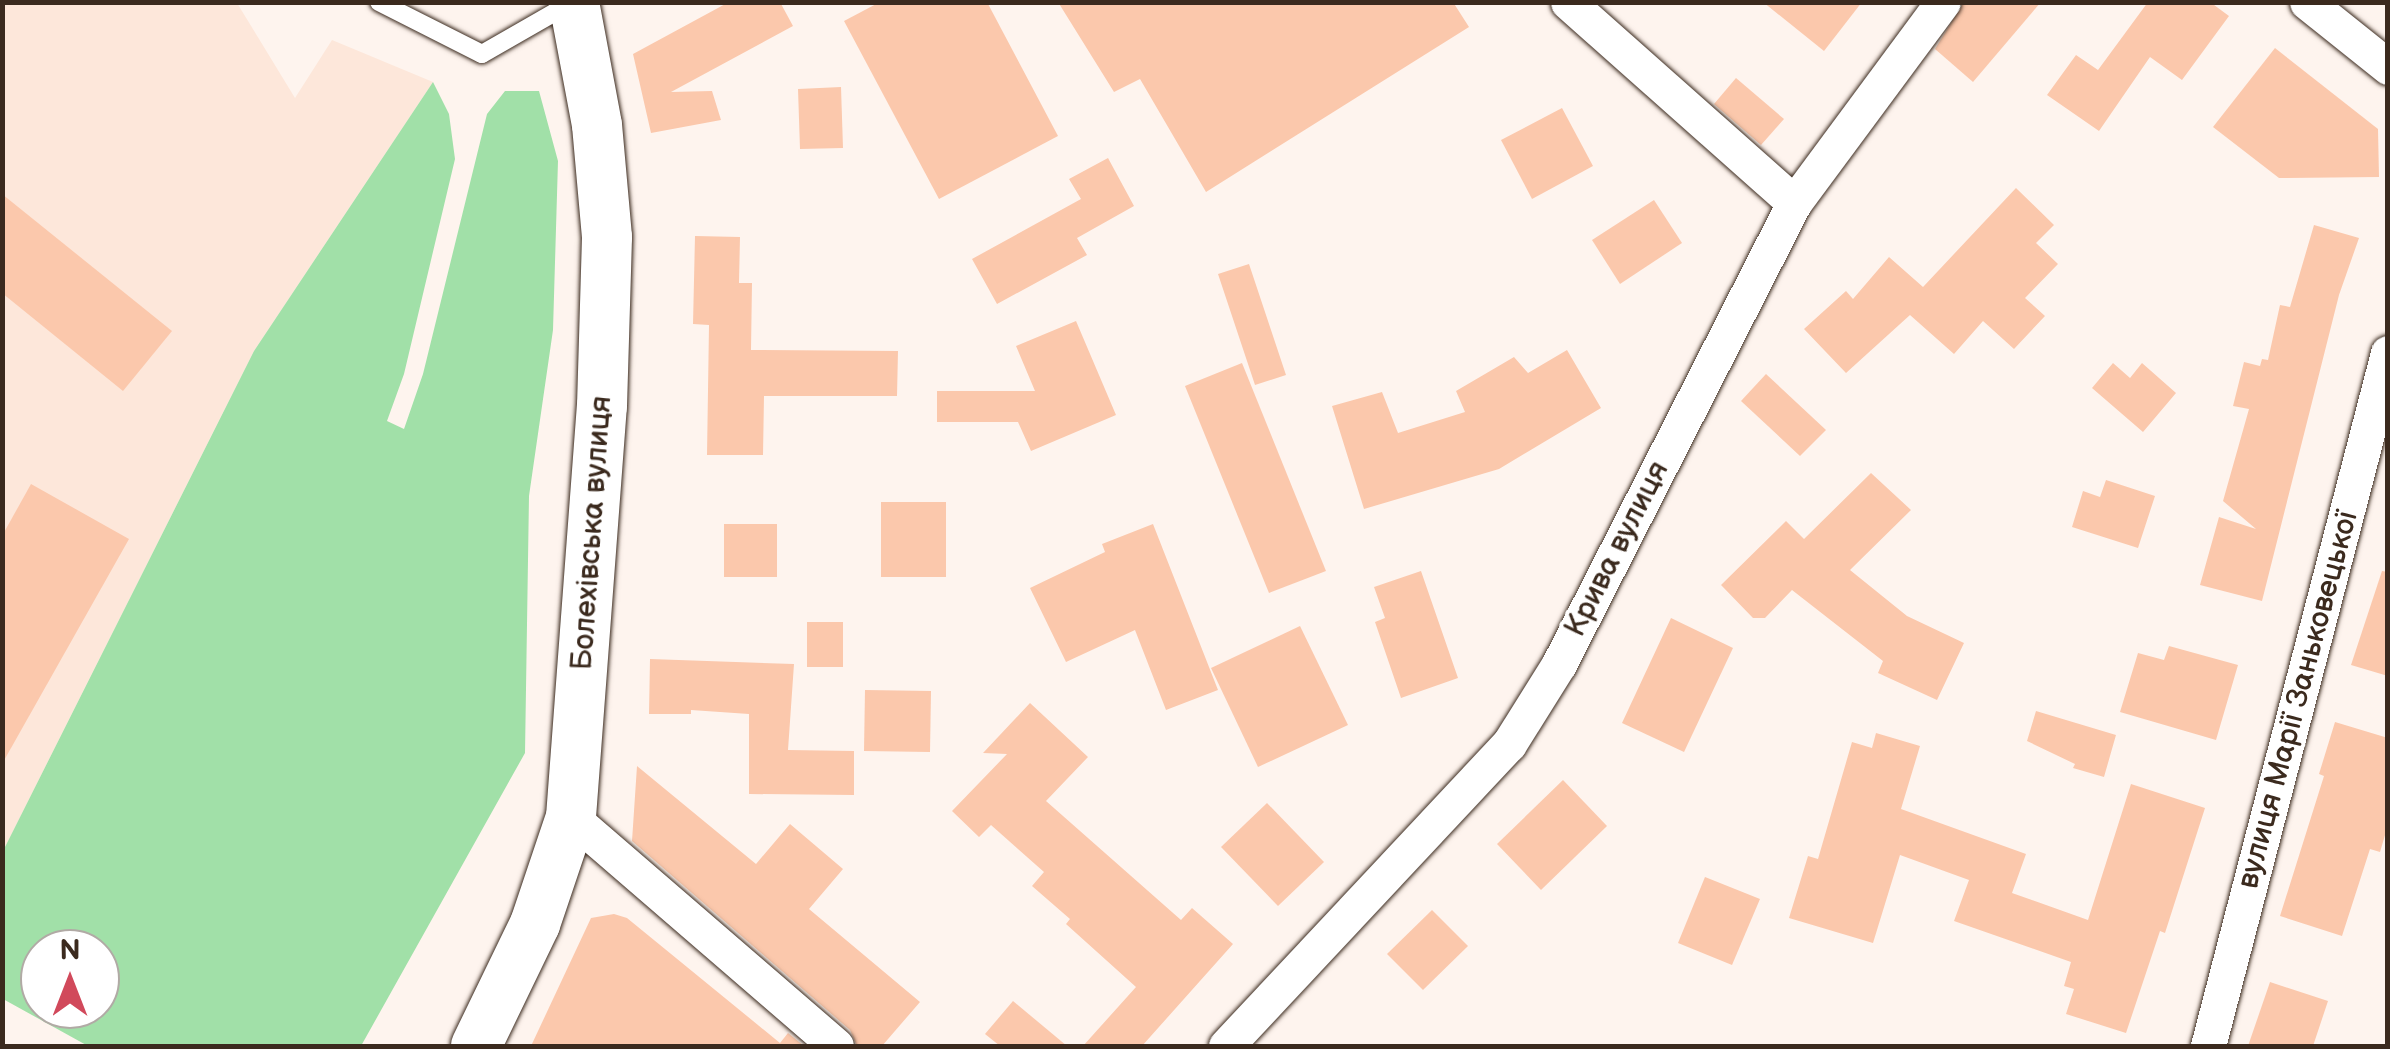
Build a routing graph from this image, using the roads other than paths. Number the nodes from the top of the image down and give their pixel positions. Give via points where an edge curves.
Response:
1 (379, 2) edge
2 (572, 2) edge
3 (1568, 2) edge
4 (1943, 2) edge
5 (2307, 2) edge
6 (2388, 68) edge
7 (1794, 203) junction
8 (2388, 353) edge
9 (571, 818) junction
10 (476, 1046) edge
11 (836, 1046) edge
12 (1226, 1046) edge
13 (2208, 1046) edge

1 - 2 lane via 482,54
2 - 9 main road, Болехівська вулиця via 597,125 607,237 602,406
3 - 7 street
4 - 7 street, Крива вулиця
5 - 6 street
7 - 12 street, Крива вулиця via 1559,664 1509,744
8 - 13 street, вулиця Марії Заньковецької
9 - 10 main road, Болехівська вулиця via 535,924
9 - 11 street

